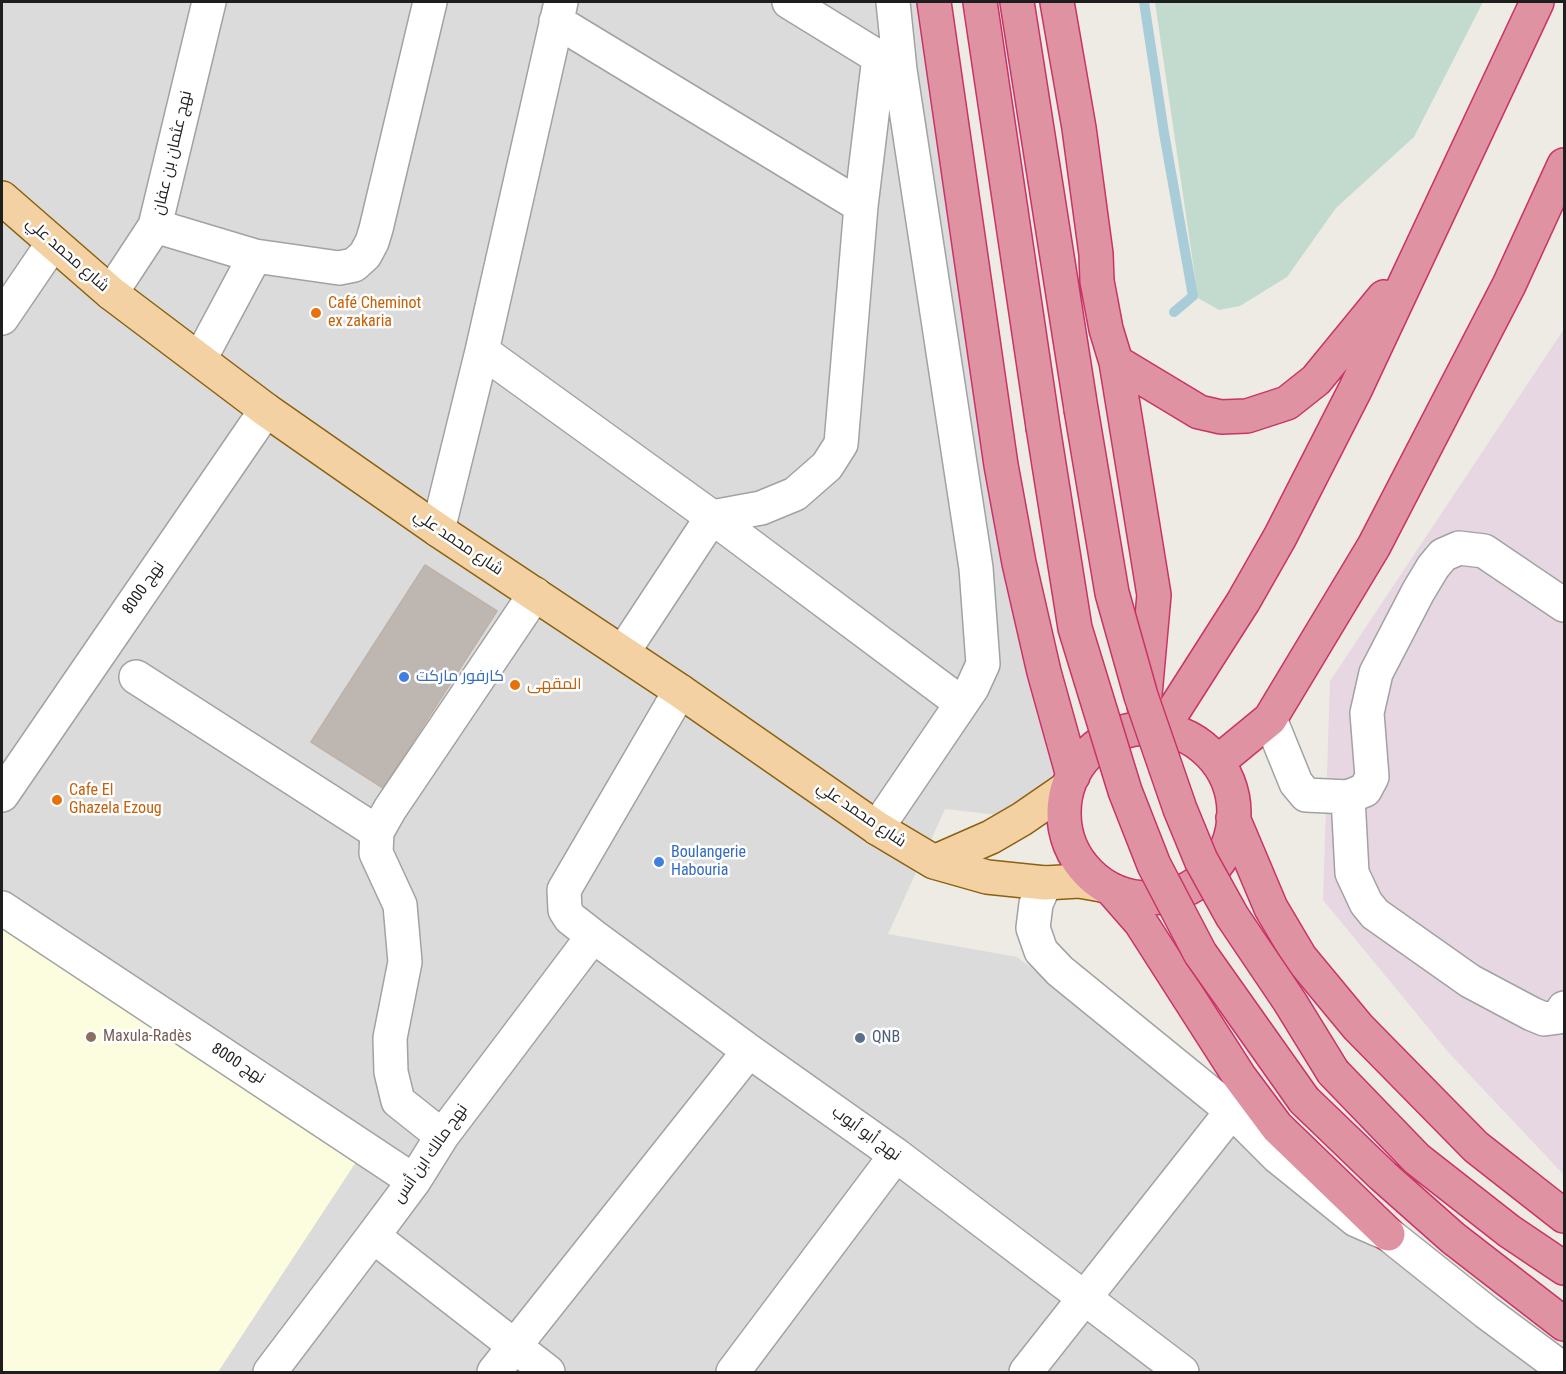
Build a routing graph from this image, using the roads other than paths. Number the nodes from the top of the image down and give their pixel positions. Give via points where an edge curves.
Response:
1 (209, 2) edge
2 (430, 2) edge
3 (789, 2) edge
4 (893, 2) edge
5 (934, 2) edge
6 (1057, 2) edge
7 (1536, 2) edge
8 (980, 4) edge
9 (1018, 4) edge
10 (559, 11) edge
11 (890, 64) junction
12 (1564, 165) edge
13 (2, 198) edge
14 (861, 206) junction
15 (1440, 206) junction
16 (155, 226) junction
17 (53, 243) junction
18 (255, 256) junction
19 (111, 293) junction
20 (2, 318) edge
21 (482, 351) junction
22 (200, 359) junction
23 (1116, 362) junction
24 (266, 410) junction
25 (712, 517) junction
26 (438, 530) junction
27 (535, 594) junction
28 (1564, 605) edge
29 (623, 652) junction
30 (136, 677) dead end
31 (680, 691) junction
32 (961, 703) junction
33 (1270, 718) junction
34 (1152, 729) junction
35 (1219, 761) junction
36 (1070, 782) junction
37 (2, 795) edge
38 (1348, 797) junction
39 (1233, 818) junction
40 (877, 828) junction
41 (377, 832) junction
42 (934, 862) junction
43 (1045, 883) junction
44 (1107, 888) junction
45 (2, 908) edge
46 (593, 936) junction
47 (1564, 1008) edge
48 (749, 1051) junction
49 (1232, 1111) junction
50 (442, 1136) junction
51 (896, 1155) junction
52 (414, 1180) junction
53 (1564, 1216) edge
54 (1388, 1234) junction
55 (373, 1236) junction
56 (1564, 1268) edge
57 (1083, 1298) junction
58 (1564, 1324) edge
59 (514, 1346) junction
60 (1564, 1370) edge
61 (270, 1372) edge
62 (494, 1372) edge
63 (548, 1372) edge
64 (733, 1372) edge
65 (1026, 1372) edge
66 (1182, 1372) edge

1 - 16 street, نهج عثمان بن عفان
2 - 18 street via 376,229 365,255 354,264 339,268
3 - 11 street
4 - 11 street
5 - 36 highway via 1018,563
6 - 23 highway via 1079,128 1096,280
7 - 15 highway
8 - 58 highway, bridge via 1075,628 1125,791 1154,865 1200,953 1304,1100 1453,1238
9 - 56 highway, bridge via 1113,593 1141,696 1201,860 1232,916 1333,1072 1417,1159 1509,1231
10 - 14 street
10 - 21 street
11 - 14 street
11 - 32 street via 976,568 983,664
12 - 33 highway via 1509,285 1380,536
13 - 17 main road, شارع محمد علي
14 - 25 street via 841,444 827,466 795,494 761,508
15 - 23 highway via 1394,285 1316,380 1287,403 1247,416 1221,417 1199,412
15 - 34 highway via 1355,390 1280,537 1243,602
16 - 18 street
16 - 19 street, نهج عثمان بن عفان
17 - 19 main road, شارع محمد علي
17 - 20 street
18 - 22 street
19 - 22 main road, شارع محمد علي
21 - 25 street
21 - 26 street
22 - 24 main road, شارع محمد علي
23 - 34 highway via 1154,595
24 - 26 main road, شارع محمد علي
24 - 37 street, نهج 8000
25 - 29 street
25 - 32 street
26 - 27 main road, شارع محمد علي
27 - 29 main road, شارع محمد علي
27 - 41 street
28 - 38 street via 1484,551 1459,548 1443,555 1428,575 1376,674 1367,713 1372,777 1365,790
29 - 31 main road, شارع محمد علي
30 - 41 street
31 - 40 main road, شارع محمد علي
31 - 46 street, نهج أبو أيوب via 564,890 565,910 570,918
32 - 40 street
33 - 35 highway
33 - 38 street via 1296,783 1306,795
34 - 35 highway via 1182,735
34 - 36 highway via 1120,734 1101,743 1084,758
35 - 39 highway via 1232,794
36 - 42 main road via 992,837
36 - 44 highway via 1064,816 1068,842 1082,867
38 - 47 street via 1352,873 1375,914 1470,981 1532,1014 1544,1019 1559,1017
39 - 44 highway via 1229,842 1218,862 1202,880 1182,892 1159,898 1135,898
39 - 53 highway via 1271,908 1300,957 1358,1027 1476,1147
40 - 42 main road, شارع محمد علي
41 - 50 street via 376,853 400,905 405,962 390,1038 391,1072 398,1101
42 - 43 main road, شارع محمد علي via 987,877
43 - 44 main road, شارع محمد علي via 1079,881
43 - 49 street via 1036,904 1033,928 1041,951 1060,971
44 - 54 highway via 1141,923 1239,1077 1277,1127
45 - 52 street, نهج 8000
46 - 48 street, نهج أبو أيوب
46 - 50 street, نهج مالك ابن أنس
48 - 51 street, نهج أبو أيوب
48 - 59 street
49 - 54 street via 1278,1157 1356,1220
49 - 57 street
50 - 52 street, نهج مالك ابن أنس
51 - 57 street, نهج أبو أيوب
51 - 64 street
52 - 55 street, نهج مالك ابن أنس
54 - 60 street
55 - 59 street
55 - 61 street, نهج مالك ابن أنس
57 - 65 street
57 - 66 street, نهج أبو أيوب
59 - 62 street
59 - 63 street

